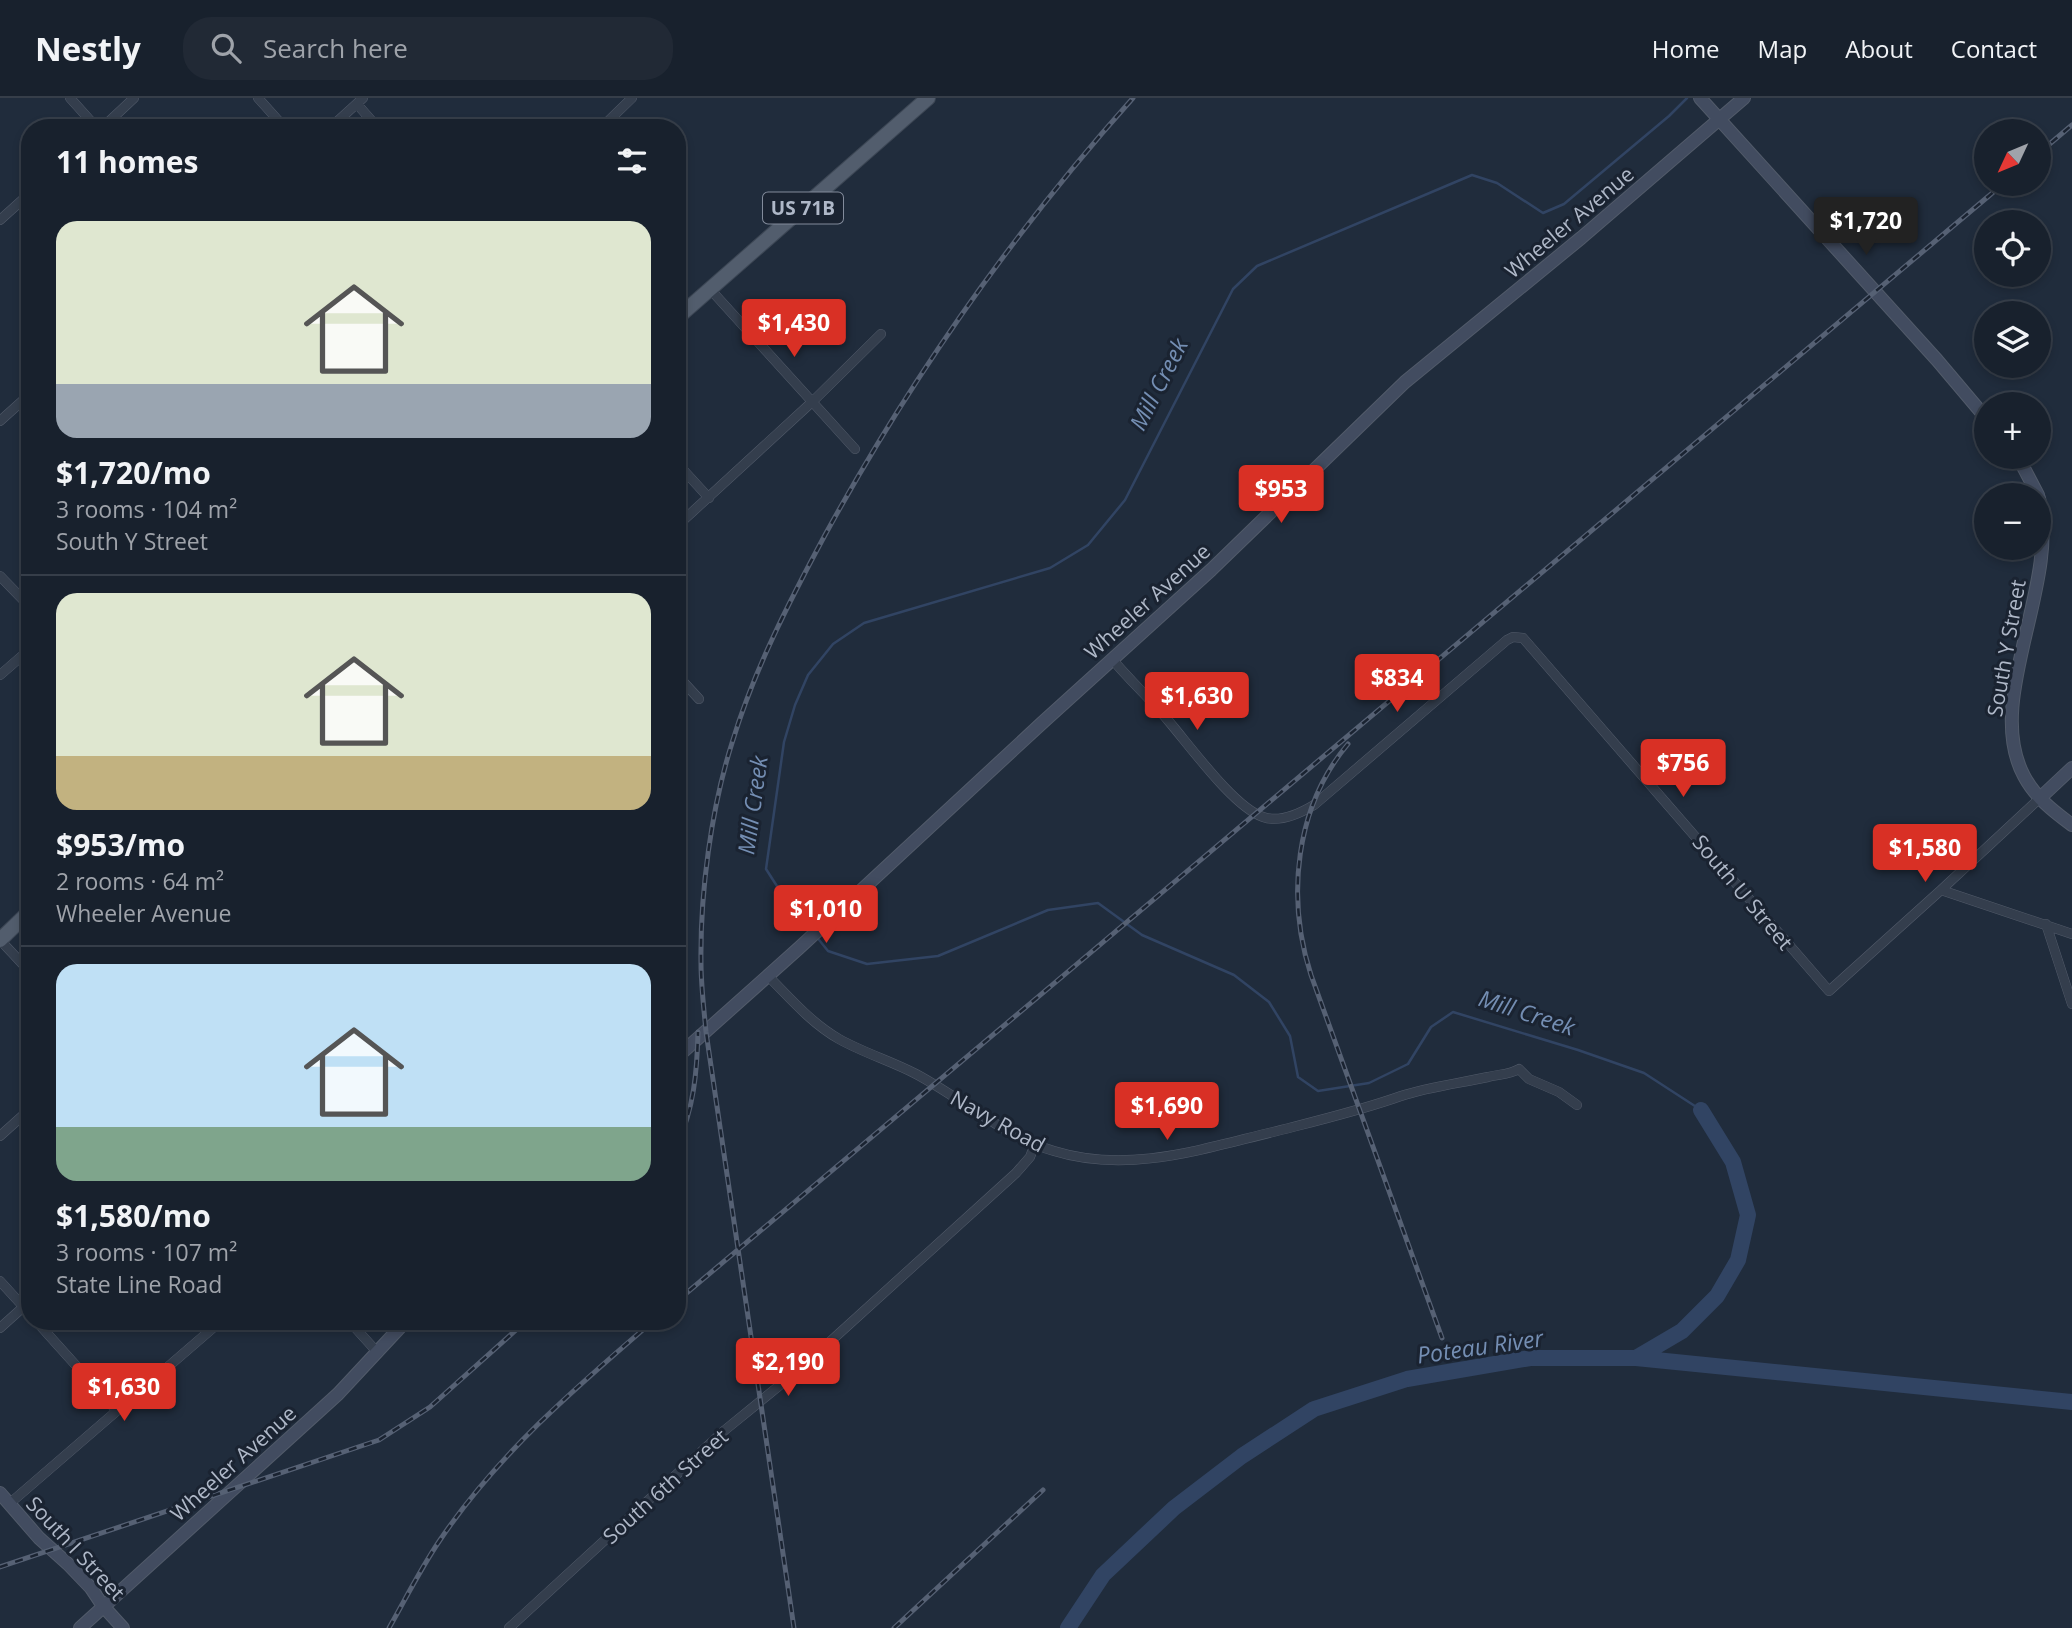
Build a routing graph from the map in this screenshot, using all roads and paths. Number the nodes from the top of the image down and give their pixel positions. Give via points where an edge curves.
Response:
1 (70, 98) edge
2 (134, 98) edge
3 (258, 98) edge
4 (632, 98) edge
5 (928, 98) edge
6 (1700, 98) edge
7 (1744, 98) edge
8 (360, 101) edge
9 (90, 119) edge
10 (110, 119) edge
11 (277, 119) edge
12 (340, 119) edge
13 (372, 119) edge
14 (610, 119) edge
15 (1719, 120) junction
16 (21, 201) edge
17 (0, 220) edge
18 (710, 289) junction
19 (686, 310) edge
20 (881, 334) dead end
21 (21, 402) edge
22 (813, 402) junction
23 (1974, 404) edge
24 (0, 421) edge
25 (855, 449) dead end
26 (686, 473) edge
27 (709, 498) junction
28 (686, 518) edge
29 (2042, 560) edge
30 (0, 576) edge
31 (21, 598) edge
32 (21, 657) edge
33 (1112, 659) junction
34 (0, 675) edge
35 (686, 685) edge
36 (699, 699) dead end
37 (2072, 768) edge
38 (2040, 798) junction
39 (2072, 825) edge
40 (1941, 890) junction
41 (21, 920) edge
42 (2046, 924) junction
43 (2072, 934) edge
44 (0, 940) edge
45 (21, 962) edge
46 (768, 976) junction
47 (2072, 1004) edge
48 (686, 1049) edge
49 (1577, 1105) dead end
50 (21, 1117) edge
51 (0, 1136) edge
52 (1035, 1144) junction
53 (0, 1281) edge
54 (21, 1300) edge
55 (21, 1312) edge
56 (0, 1328) edge
57 (44, 1330) edge
58 (210, 1330) edge
59 (357, 1330) edge
60 (398, 1330) edge
61 (378, 1353) junction
62 (116, 1410) junction
63 (0, 1493) edge
64 (9, 1504) junction
65 (103, 1606) junction
66 (80, 1628) edge
67 (123, 1628) edge
68 (509, 1628) edge

1 - 9 street
2 - 10 street
3 - 11 street
4 - 14 street
5 - 18 main road, US 71B
6 - 15 main road
7 - 15 main road, Wheeler Avenue
8 - 12 street
8 - 13 street
15 - 23 main road
15 - 33 main road, Wheeler Avenue via 1405,382
16 - 17 street
18 - 19 main road, US 71B
18 - 22 street
20 - 22 street
21 - 24 street
22 - 25 street
22 - 27 street
26 - 27 street
27 - 28 street
29 - 38 main road, South Y Street via 2011,712 2011,738 2019,765
30 - 31 street
32 - 34 street
33 - 40 street, South U Street via 1236,800 1264,818 1278,819 1314,805 1507,640 1518,636 1528,642 1829,990
33 - 46 main road, Wheeler Avenue
35 - 36 street
37 - 38 main road
38 - 39 main road, South Y Street
38 - 40 street
40 - 42 street
41 - 44 main road
42 - 43 street
42 - 47 street
44 - 45 street
46 - 48 main road, Wheeler Avenue
46 - 52 street, Navy Road via 829,1033 915,1074
49 - 52 street, Navy Road via 1519,1069 1171,1156 1100,1159 1054,1152
50 - 51 street
52 - 68 street, South 6th Street via 1016,1173
53 - 54 street
55 - 56 street
57 - 62 street
58 - 62 street
59 - 61 street
60 - 61 main road, Wheeler Avenue
61 - 65 main road, Wheeler Avenue
62 - 64 street
63 - 64 main road, South I Street
64 - 65 main road, South I Street
65 - 66 main road, Wheeler Avenue
65 - 67 main road, South I Street

